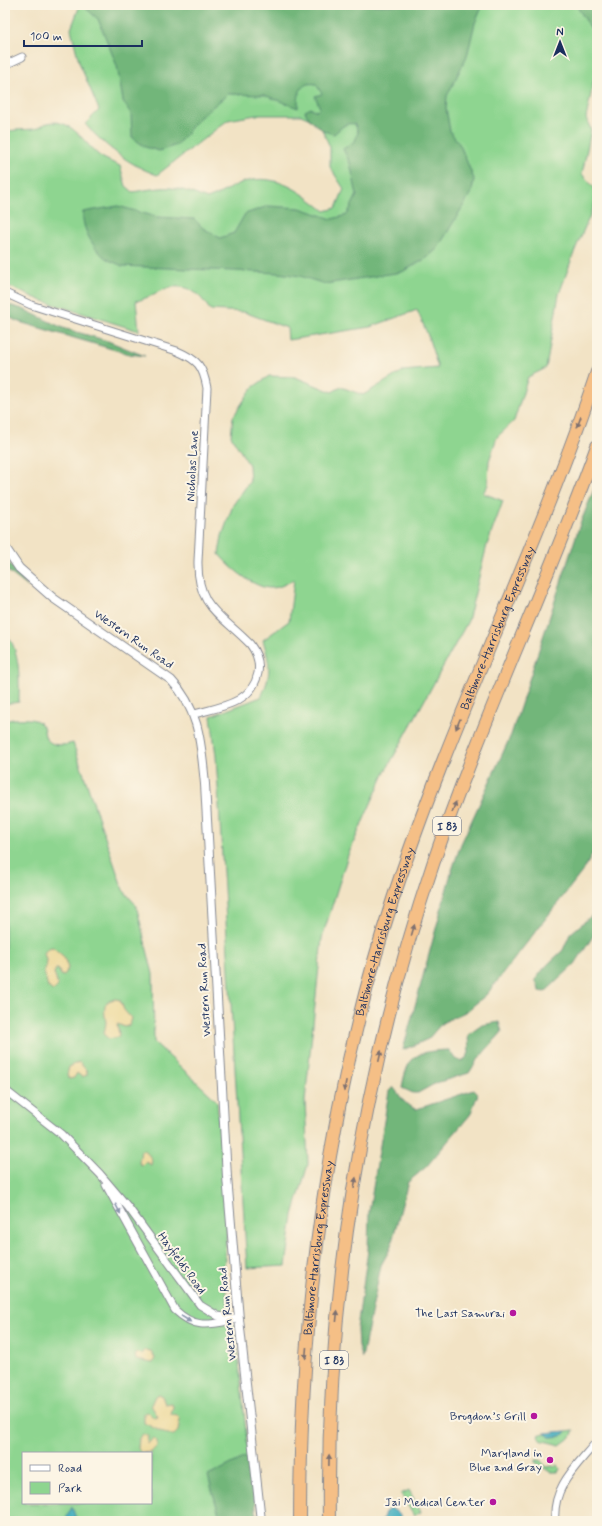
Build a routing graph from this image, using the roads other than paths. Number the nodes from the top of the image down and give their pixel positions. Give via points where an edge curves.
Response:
1 (22, 57) dead end
2 (5, 65) edge
3 (5, 293) edge
4 (597, 372) edge
5 (597, 446) edge
6 (5, 547) edge
7 (194, 714) junction
8 (5, 1090) edge
9 (100, 1174) junction
10 (239, 1319) junction
11 (597, 1441) edge
12 (328, 1499) junction
13 (261, 1521) edge
14 (300, 1521) edge
15 (329, 1521) edge
16 (336, 1521) edge
17 (554, 1521) edge

1 - 2 street
3 - 7 street, Nicholas Lane via 31,305 177,351 190,356 200,365 207,388 199,582 209,605 255,650 259,669 257,681 243,698
4 -> 14 highway, Baltimore-Harrisburg Expressway / I 83 via 549,501 433,789 393,899 375,960 347,1075 329,1166 320,1231 306,1361
12 -> 5 highway, Baltimore-Harrisburg Expressway / I 83 via 333,1372 343,1266 363,1135 388,1021 419,907 442,838
6 - 7 street, Western Run Road via 19,568 53,598 171,680 182,691
7 - 10 street, Western Run Road via 205,784 227,1177
8 - 9 street, Hayfields Road via 61,1134
9 - 10 street, Hayfields Road via 128,1207 200,1305 218,1316
9 -> 10 street, Hayfields Road via 175,1310 201,1325
10 - 13 street, Western Run Road
11 - 17 street via 576,1464 561,1487 554,1505
12 - 15 highway, Baltimore-Harrisburg Expressway / I 83
12 - 16 highway via 335,1505

